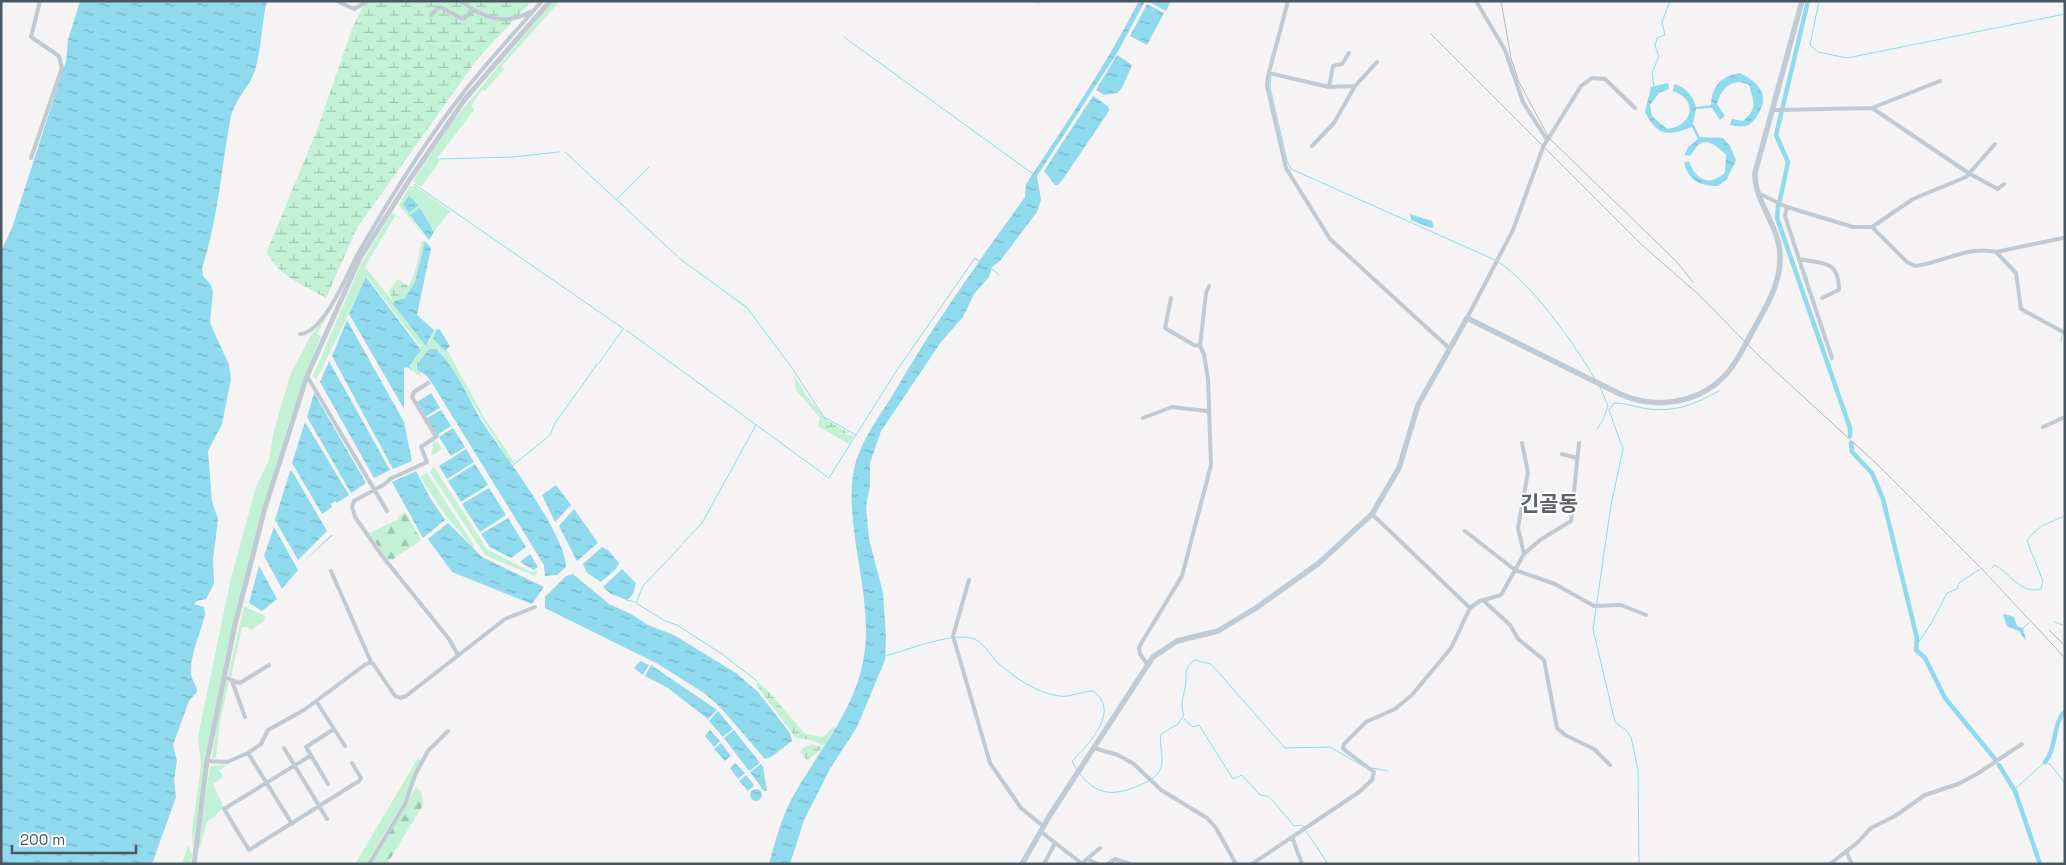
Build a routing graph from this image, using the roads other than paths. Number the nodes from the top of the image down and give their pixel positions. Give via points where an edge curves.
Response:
1 (40, 1) edge
2 (337, 1) edge
3 (368, 1) edge
4 (461, 1) edge
5 (542, 1) edge
6 (550, 1) edge
7 (1288, 1) edge
8 (1476, 1) edge
9 (1802, 1) edge
10 (536, 8) junction
11 (474, 10) junction
12 (431, 15) dead end
13 (1349, 53) dead end
14 (1377, 62) dead end
15 (1269, 73) junction
16 (1940, 81) dead end
17 (1355, 86) junction
18 (1329, 87) junction
19 (1635, 108) dead end
20 (1872, 108) junction
21 (1774, 110) junction
22 (1547, 140) junction
23 (1995, 144) dead end
24 (1312, 146) dead end
25 (31, 158) dead end
26 (1970, 174) junction
27 (2004, 184) dead end
28 (1758, 193) junction
29 (1787, 207) junction
30 (1872, 227) junction
31 (2062, 238) dead end
32 (1996, 252) junction
33 (1799, 259) junction
34 (1209, 286) dead end
35 (1171, 298) dead end
36 (1822, 298) dead end
37 (1467, 318) junction
38 (2065, 332) edge
39 (300, 334) dead end
40 (1200, 346) junction
41 (1449, 348) junction
42 (1832, 358) dead end
43 (307, 376) junction
44 (428, 383) dead end
45 (1207, 411) junction
46 (2065, 417) edge
47 (1143, 418) dead end
48 (2043, 427) dead end
49 (1522, 443) dead end
50 (1579, 443) dead end
51 (1562, 454) dead end
52 (1577, 458) junction
53 (375, 490) junction
54 (387, 511) dead end
55 (1372, 514) junction
56 (1465, 531) dead end
57 (1524, 554) junction
58 (331, 570) dead end
59 (1515, 570) junction
60 (969, 580) dead end
61 (1483, 600) junction
62 (535, 607) dead end
63 (1470, 608) junction
64 (1646, 615) dead end
65 (458, 655) junction
66 (371, 662) junction
67 (1147, 664) junction
68 (269, 665) dead end
69 (224, 677) junction
70 (232, 681) junction
71 (316, 701) junction
72 (245, 717) dead end
73 (334, 729) junction
74 (448, 731) dead end
75 (2022, 744) dead end
76 (345, 746) dead end
77 (284, 748) dead end
78 (1094, 748) junction
79 (248, 753) junction
80 (310, 756) junction
81 (207, 761) junction
82 (352, 763) dead end
83 (1610, 765) dead end
84 (295, 766) junction
85 (267, 783) junction
86 (328, 784) dead end
87 (319, 806) junction
88 (327, 820) dead end
89 (292, 824) junction
90 (1041, 829) junction
91 (1292, 837) junction
92 (1055, 843) junction
93 (1100, 848) dead end
94 (1846, 851) junction
95 (1088, 859) junction
96 (194, 864) edge
97 (368, 864) edge
98 (1022, 864) edge
99 (1044, 864) edge
100 (1081, 864) edge
101 (1097, 864) edge
102 (1108, 864) edge
103 (1130, 864) edge
104 (1236, 864) edge
105 (1252, 864) edge
106 (1302, 864) edge
107 (1830, 864) edge
108 (1852, 864) edge

1 - 25 street via 31,37 59,56 62,68
2 - 3 street via 354,9
4 - 11 street
5 - 10 street
6 - 43 street via 465,99 410,179 360,258
7 - 15 street
8 - 22 street via 1506,50 1522,102
9 - 21 main road
10 - 11 street via 512,19 494,19
10 - 39 street via 483,68 438,127 379,218 326,314 314,329
11 - 12 street via 463,19 439,7
13 - 18 street via 1342,64 1333,66
14 - 17 street
15 - 18 street
15 - 41 street via 1267,86 1286,168 1330,239
16 - 20 street
17 - 18 street
17 - 24 street via 1334,123
19 - 22 street via 1605,79 1592,78 1581,86
20 - 21 street
20 - 26 street
21 - 28 main road via 1756,173
22 - 37 street via 1513,230
23 - 26 street
26 - 27 street via 1998,189
26 - 30 street via 1913,199
28 - 29 street
28 - 37 main road via 1778,238 1780,259 1776,284 1730,369 1718,382 1693,396 1655,404 1630,398
29 - 30 street via 1853,227
29 - 33 street via 1785,216
30 - 32 street via 1915,266 1968,252
31 - 32 street
32 - 38 street via 2016,273 2021,308
33 - 36 street via 1836,269 1839,290
33 - 42 street
34 - 40 street
35 - 40 street via 1165,328
37 - 41 main road
40 - 45 street via 1208,380
41 - 55 main road via 1418,405 1399,468
43 - 53 street
43 - 69 street via 265,508
44 - 53 street via 412,397 437,437 421,447 427,462 390,479
45 - 47 street via 1172,407
45 - 67 street via 1211,465 1200,514 1182,576 1140,647 1140,654
46 - 48 street
49 - 57 street via 1528,472 1518,528
50 - 52 street
51 - 52 street
52 - 57 street via 1571,521
53 - 54 street
53 - 65 street via 354,501 355,517 449,638
55 - 63 street
55 - 67 main road via 1319,563 1256,608 1218,631 1177,641
56 - 59 street
57 - 59 street
58 - 66 street
59 - 61 street via 1501,595
59 - 64 street via 1554,584 1594,606 1621,605
60 - 90 street via 953,636 990,763 1021,808
61 - 63 street
61 - 83 street via 1510,625 1518,639 1544,660 1557,728 1594,749
62 - 65 street via 505,619
63 - 91 street via 1451,648 1412,695 1395,709 1366,722 1344,744 1346,751 1374,772 1372,780
65 - 66 street via 400,698 395,696
66 - 71 street
67 - 78 main road
68 - 70 street via 240,683
69 - 70 street
69 - 81 street
70 - 72 street
71 - 73 street
71 - 79 street via 268,730 261,744
73 - 76 street
73 - 80 street via 306,748
74 - 97 street via 428,751 405,804
75 - 94 street via 1958,784 1925,795 1871,828
77 - 84 street
78 - 90 main road
78 - 104 street via 1134,764 1161,790 1206,818 1216,828
79 - 81 street via 228,762
79 - 85 street
80 - 84 street
80 - 86 street
81 - 96 street
82 - 87 street via 361,778 359,781
84 - 85 street
84 - 87 street
85 - 89 street
85 - 89 street via 224,810 250,850
87 - 88 street
87 - 89 street
90 - 92 street
90 - 98 main road
91 - 105 street
91 - 106 street
92 - 99 street
92 - 100 street
93 - 95 street
94 - 107 street
94 - 108 street
95 - 100 street
95 - 101 street
102 - 103 street via 1115,859

